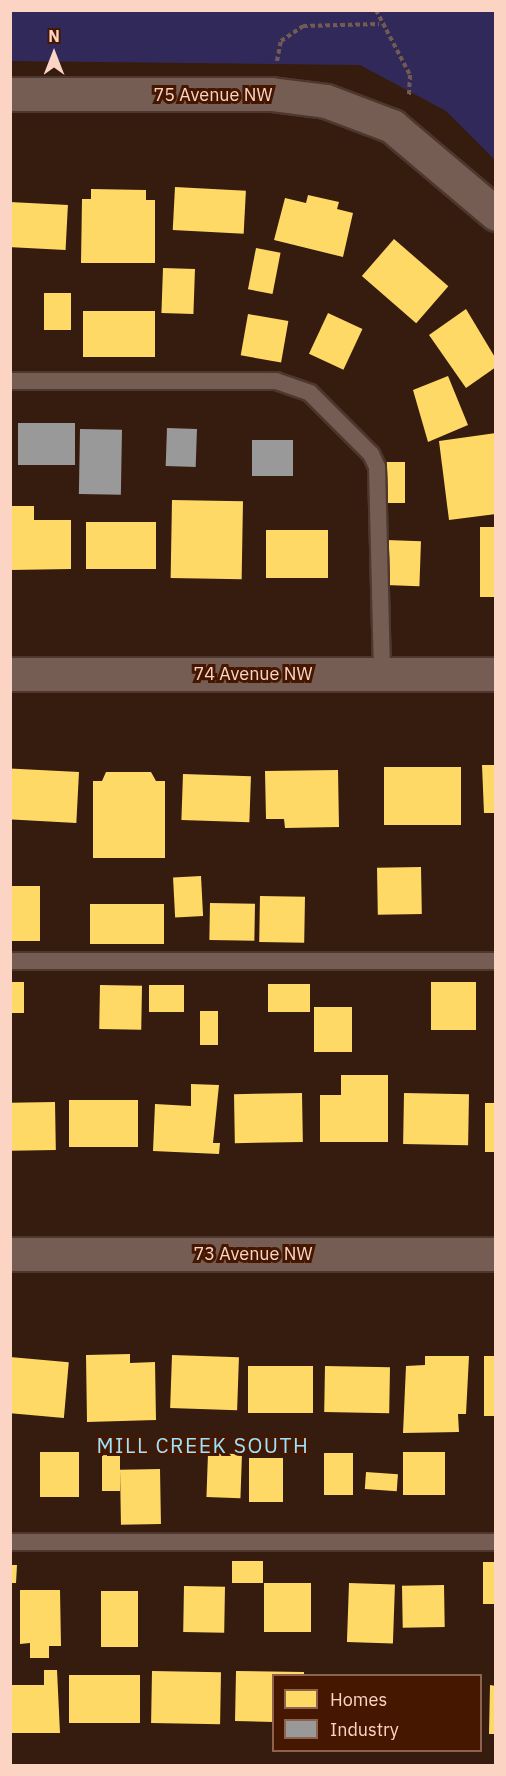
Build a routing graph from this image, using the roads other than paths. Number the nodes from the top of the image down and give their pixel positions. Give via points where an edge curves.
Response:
1 (10, 94) edge
2 (495, 214) edge
3 (10, 381) edge
4 (10, 674) edge
5 (382, 674) junction
6 (495, 674) edge
7 (10, 961) edge
8 (495, 961) edge
9 (10, 1254) edge
10 (495, 1254) edge
11 (10, 1542) edge
12 (495, 1542) edge

1 - 2 street, 75 Avenue NW via 271,94 347,106 407,136
3 - 5 lane via 276,381 310,393 377,467
4 - 5 street, 74 Avenue NW
5 - 6 street, 74 Avenue NW
7 - 8 lane
9 - 10 street, 73 Avenue NW
11 - 12 lane

